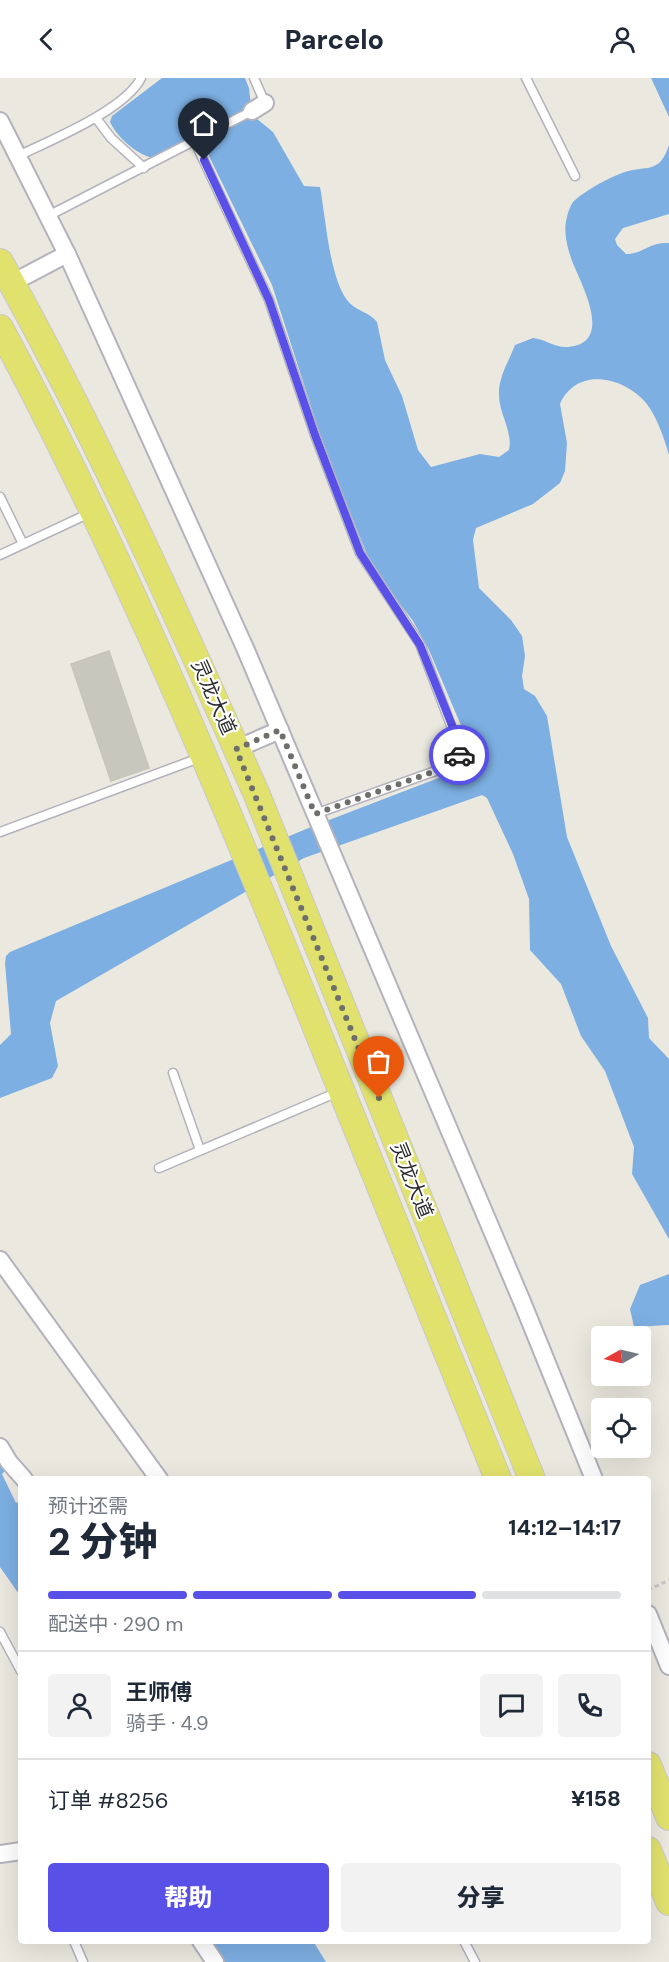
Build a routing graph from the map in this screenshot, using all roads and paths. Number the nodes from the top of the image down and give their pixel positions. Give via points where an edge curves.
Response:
1 (141, 78) edge
2 (254, 78) edge
3 (526, 78) edge
4 (96, 118) junction
5 (0, 121) edge
6 (195, 141) junction
7 (18, 156) junction
8 (144, 168) junction
9 (575, 176) dead end
10 (48, 216) junction
11 (67, 254) junction
12 (6, 272) edge
13 (0, 328) edge
14 (0, 497) edge
15 (93, 512) junction
16 (23, 544) junction
17 (0, 555) edge
18 (280, 730) junction
19 (236, 749) junction
20 (205, 756) junction
21 (316, 817) junction
22 (0, 832) edge
23 (173, 1073) dead end
24 (341, 1091) junction
25 (200, 1150) junction
26 (159, 1168) dead end
27 (0, 1260) edge
28 (0, 1447) edge
29 (22, 1476) edge
30 (157, 1476) edge
31 (497, 1476) edge
32 (531, 1476) edge
33 (593, 1476) edge
34 (669, 1581) edge
35 (651, 1589) edge
36 (651, 1621) edge
37 (0, 1632) edge
38 (18, 1665) edge
39 (669, 1666) edge
40 (651, 1772) edge
41 (669, 1817) edge
42 (18, 1851) edge
43 (0, 1854) edge
44 (651, 1857) edge
45 (669, 1902) edge
46 (75, 1944) edge
47 (203, 1944) edge
48 (466, 1944) edge
49 (83, 1962) edge
50 (215, 1962) edge
51 (475, 1962) edge

1 - 4 lane via 137,86
2 - 6 lane via 258,107
3 - 9 lane
4 - 7 lane
4 - 8 lane via 111,138
5 - 7 street
6 - 8 lane
6 - 21 lane via 269,300 360,553 420,645 459,743 455,764
7 - 10 street
8 - 10 lane
10 - 11 street
11 - 12 street
11 - 18 street
12 - 19 main road, 灵龙大道 via 123,499
13 - 15 main road, 灵龙大道
14 - 16 lane
15 - 16 lane
15 - 20 main road, 灵龙大道
16 - 17 lane
18 - 19 street
18 - 21 street
19 - 32 main road, 灵龙大道
20 - 22 lane
20 - 24 main road, 灵龙大道
21 - 33 street
23 - 25 lane
24 - 25 lane
24 - 31 main road, 灵龙大道
25 - 26 lane
27 - 30 street
28 - 29 street
34 - 35 path
36 - 39 street
37 - 38 lane
40 - 41 main road
42 - 43 street
44 - 45 main road
46 - 49 lane
47 - 50 street
48 - 51 lane

